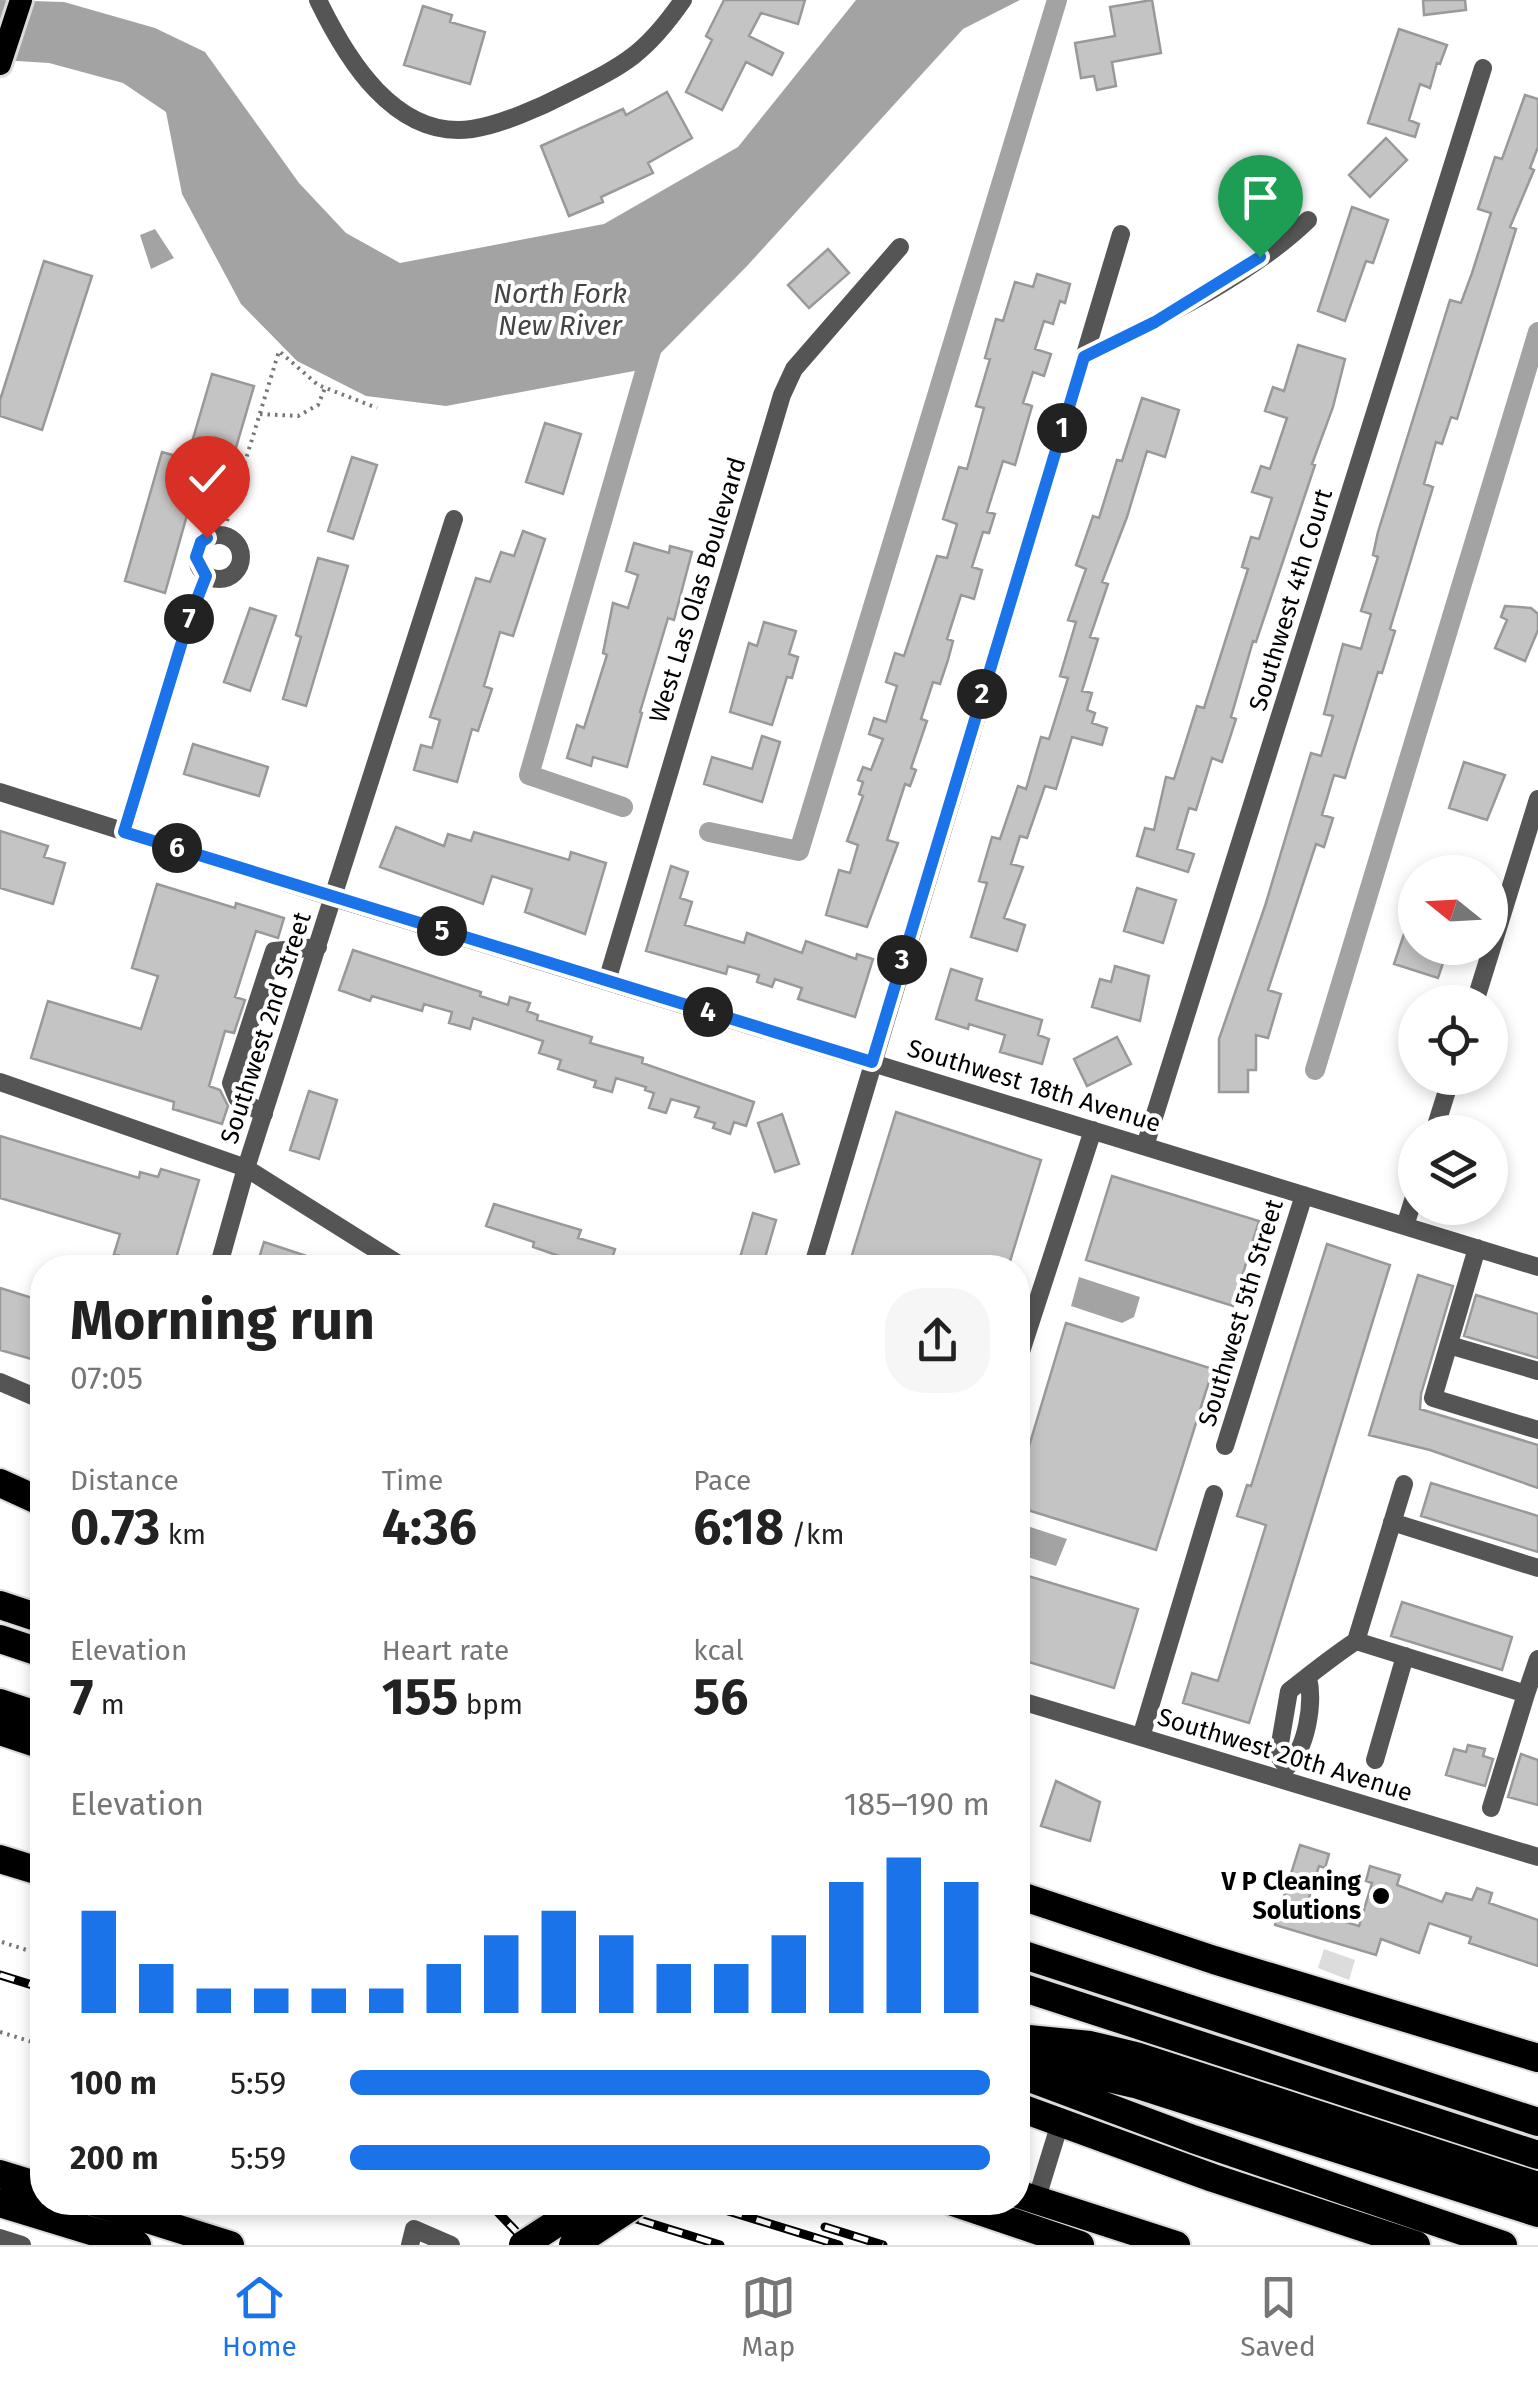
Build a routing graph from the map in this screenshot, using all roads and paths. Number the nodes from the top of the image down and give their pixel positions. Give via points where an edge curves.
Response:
1 (20, 0) edge
2 (318, 0) edge
3 (684, 0) edge
4 (0, 64) edge
5 (1483, 68) dead end
6 (1308, 220) dead end
7 (1121, 234) dead end
8 (900, 247) dead end
9 (1084, 357) junction
10 (325, 388) junction
11 (378, 408) dead end
12 (260, 414) junction
13 (454, 518) dead end
14 (227, 521) dead end
15 (206, 576) dead end
16 (0, 792) edge
17 (1538, 799) edge
18 (124, 832) junction
19 (334, 898) junction
20 (318, 947) junction
21 (607, 981) junction
22 (1480, 985) edge
23 (872, 1062) junction
24 (0, 1082) edge
25 (264, 1114) junction
26 (1093, 1130) junction
27 (1146, 1146) junction
28 (246, 1168) junction
29 (1304, 1195) junction
30 (1405, 1226) joint
31 (1477, 1248) junction
32 (222, 1255) edge
33 (384, 1255) edge
34 (816, 1255) edge
35 (1538, 1267) edge
36 (1030, 1324) edge
37 (1449, 1344) junction
38 (1538, 1372) edge
39 (0, 1382) edge
40 (30, 1395) edge
41 (1538, 1430) edge
42 (1225, 1446) dead end
43 (0, 1483) edge
44 (1404, 1484) dead end
45 (1214, 1494) dead end
46 (30, 1497) edge
47 (1392, 1522) junction
48 (1538, 1568) edge
49 (0, 1605) edge
50 (30, 1615) edge
51 (0, 1639) edge
52 (1356, 1640) junction
53 (30, 1649) edge
54 (1405, 1656) junction
55 (1538, 1659) edge
56 (1526, 1694) junction
57 (0, 1702) edge
58 (1030, 1704) edge
59 (30, 1713) edge
60 (0, 1730) edge
61 (1141, 1736) junction
62 (30, 1741) edge
63 (1375, 1760) dead end
64 (1283, 1773) junction
65 (1491, 1808) dead end
66 (1538, 1858) edge
67 (0, 1859) edge
68 (30, 1868) edge
69 (1030, 1899) edge
70 (1, 1944) edge
71 (30, 1952) edge
72 (1030, 1957) edge
73 (1030, 1990) edge
74 (0, 2032) edge
75 (1030, 2040) edge
76 (30, 2041) edge
77 (1536, 2057) edge
78 (1030, 2066) edge
79 (1030, 2078) edge
80 (1230, 2101) junction
81 (1030, 2112) edge
82 (1538, 2122) edge
83 (1060, 2123) junction
84 (1538, 2155) edge
85 (0, 2174) edge
86 (30, 2183) edge
87 (1538, 2186) edge
88 (1030, 2191) edge
89 (1030, 2199) edge
90 (0, 2203) edge
91 (30, 2212) edge
92 (1538, 2213) edge
93 (39, 2215) edge
94 (135, 2215) edge
95 (569, 2215) edge
96 (619, 2215) edge
97 (991, 2215) edge
98 (412, 2237) edge
99 (0, 2238) edge
100 (22, 2245) edge
101 (137, 2245) edge
102 (230, 2245) edge
103 (451, 2245) edge
104 (523, 2245) edge
105 (574, 2245) edge
106 (1080, 2245) edge
107 (1176, 2245) edge
108 (1416, 2245) edge
109 (1503, 2245) edge

1 - 4 main road
2 - 3 street via 338,42 374,90 408,115 442,128 472,129 546,104 626,64 660,34
5 - 27 street, Southwest 4th Court
6 - 9 street via 1229,277
7 - 9 street
8 - 21 street, West Las Olas Boulevard via 794,369 782,395
9 - 23 street
10 - 11 path
10 - 12 path via 318,406 298,416
10 - 12 path via 279,351
12 - 14 path
13 - 19 street, Southwest 2nd Street
15 - 18 street
16 - 18 street, Southwest 18th Avenue
17 - 22 street
18 - 19 street, Southwest 18th Avenue
19 - 20 street, Southwest 2nd Street
19 - 21 street, Southwest 18th Avenue
20 - 25 street, Southwest 2nd Street
20 - 25 street via 274,951 249,1026 231,1083 238,1098
21 - 23 street, Southwest 18th Avenue
23 - 26 street, Southwest 18th Avenue
23 - 34 street
24 - 28 street
25 - 28 street, Southwest 2nd Street
26 - 27 street, Southwest 18th Avenue
26 - 36 street
27 - 29 street, Southwest 18th Avenue
28 - 32 street, Southwest 2nd Street
28 - 33 street
29 - 30 street, Southwest 18th Avenue
29 - 42 street, Southwest 5th Street
30 - 31 street, Southwest 18th Avenue
31 - 35 street, Southwest 18th Avenue
31 - 37 street
37 - 38 street
37 - 41 street via 1433,1398
39 - 40 street
43 - 46 highway
44 - 47 street
45 - 61 street
47 - 48 street
47 - 52 street
49 - 50 highway
51 - 53 highway
52 - 54 street
52 - 64 street via 1289,1691 1278,1754
54 - 56 street
54 - 63 street
55 - 56 street
56 - 65 street
57 - 59 highway
58 - 61 street, Southwest 20th Avenue
60 - 62 highway
61 - 64 street, Southwest 20th Avenue
64 - 66 street, Southwest 20th Avenue
67 - 68 highway
69 - 77 highway
70 - 71 path
72 - 82 highway
73 - 84 highway
74 - 76 path
75 - 80 highway via 1114,2050
78 - 80 highway
79 - 109 highway
80 - 87 highway
80 - 92 highway
81 - 83 highway
83 - 88 street
83 - 108 highway
85 - 86 highway
89 - 107 highway
90 - 91 highway
93 - 101 highway
94 - 102 highway
95 - 104 highway, bridge
96 - 105 highway, bridge
97 - 106 highway
98 - 103 street
99 - 100 street

